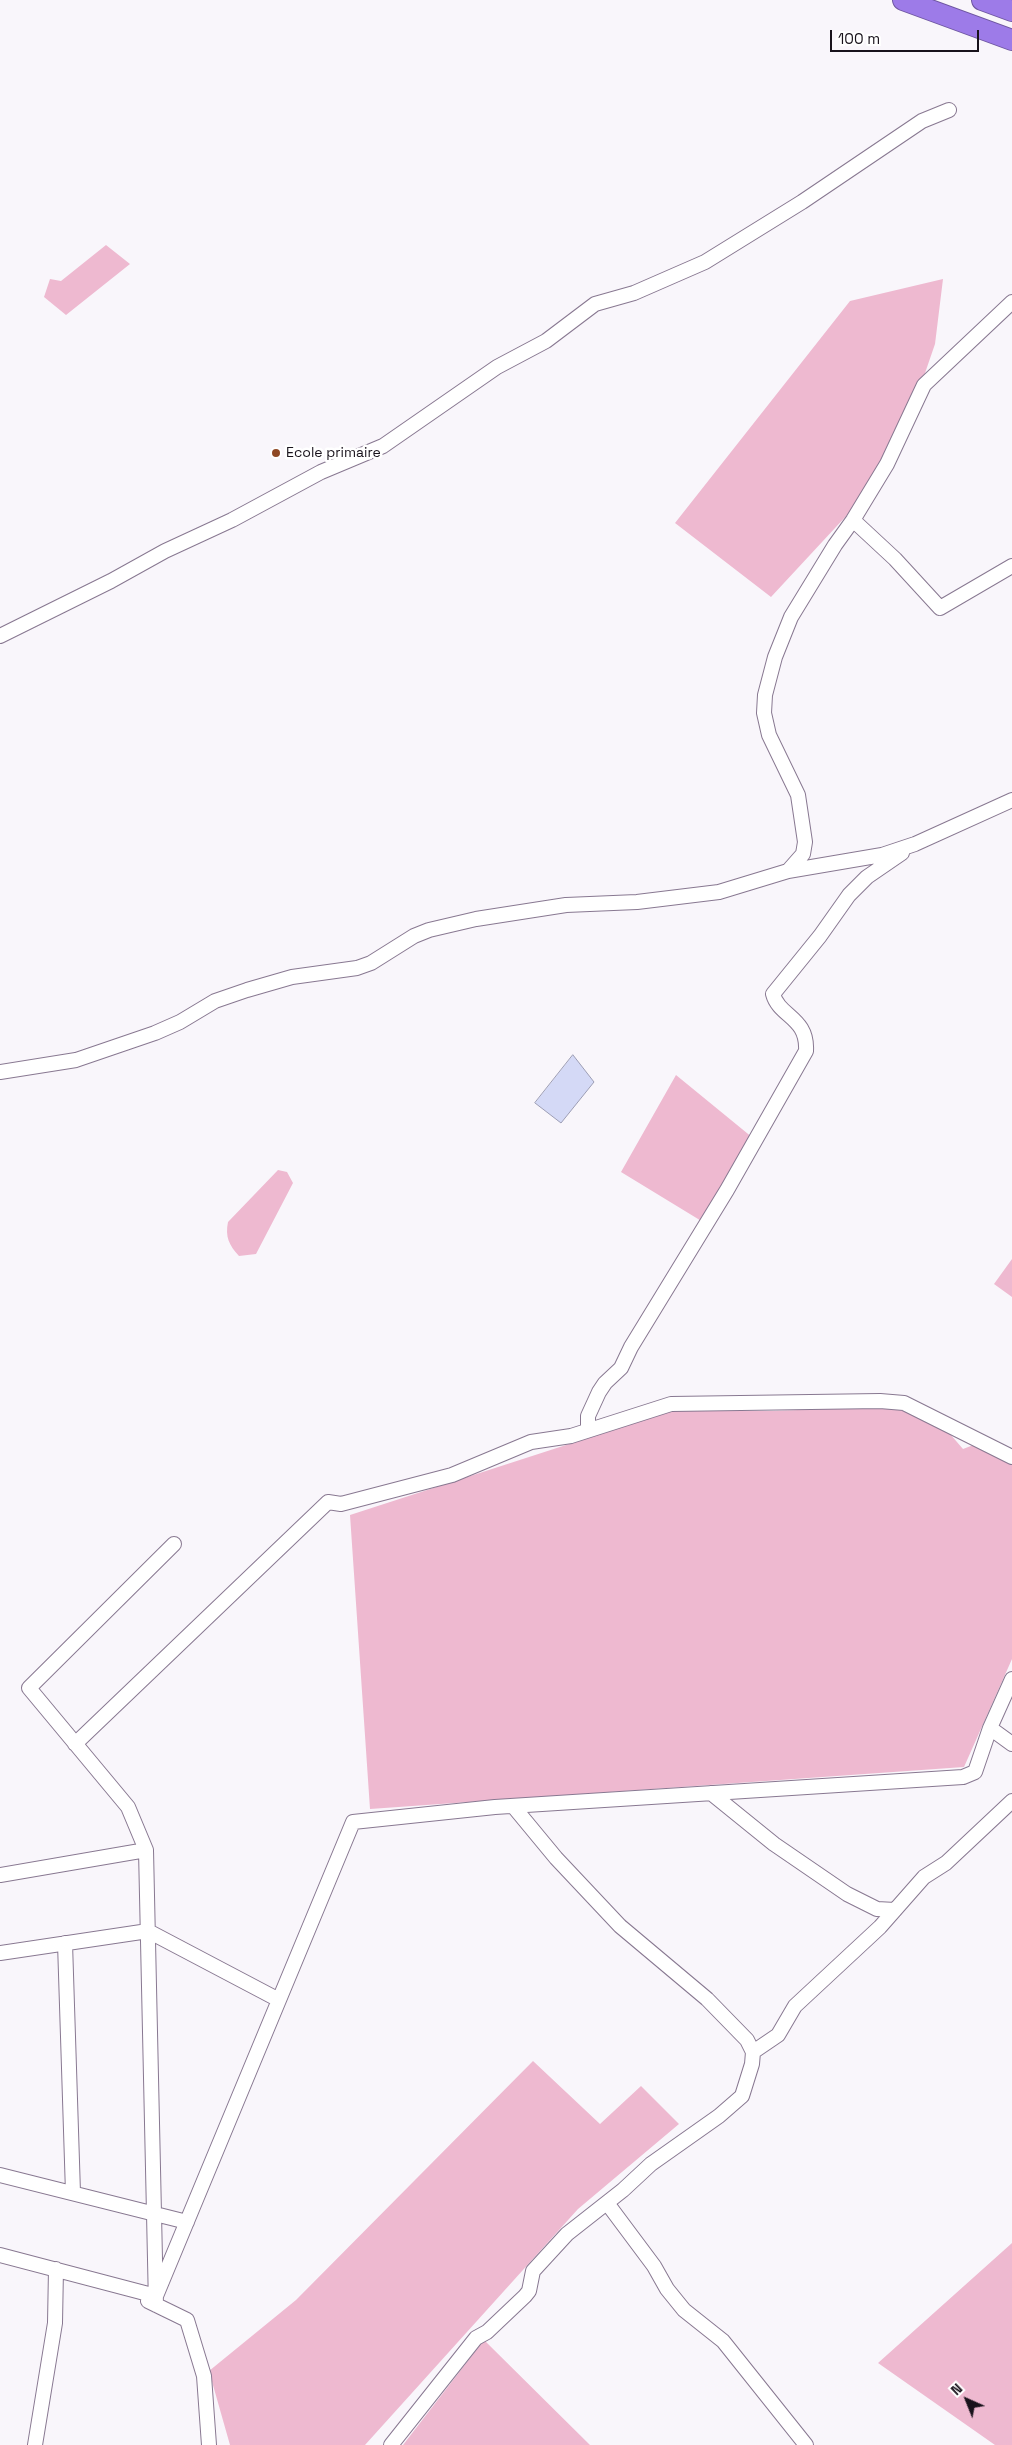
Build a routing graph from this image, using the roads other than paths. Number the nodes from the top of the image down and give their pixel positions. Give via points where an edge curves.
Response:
1 (903, 0) edge
2 (982, 0) edge
3 (1012, 11) edge
4 (1012, 40) edge
5 (950, 110) dead end
6 (1012, 302) edge
7 (853, 520) junction
8 (1012, 566) edge
9 (0, 636) edge
10 (1012, 800) edge
11 (915, 844) junction
12 (788, 871) junction
13 (0, 1072) edge
14 (588, 1430) junction
15 (1012, 1457) edge
16 (174, 1544) dead end
17 (1012, 1679) edge
18 (990, 1728) junction
19 (75, 1744) junction
20 (1012, 1744) edge
21 (711, 1793) junction
22 (1012, 1801) edge
23 (513, 1806) junction
24 (146, 1850) junction
25 (0, 1875) edge
26 (894, 1910) junction
27 (148, 1931) junction
28 (65, 1943) junction
29 (0, 1953) edge
30 (279, 2000) junction
31 (753, 2052) junction
32 (0, 2175) edge
33 (73, 2193) junction
34 (607, 2203) junction
35 (154, 2214) junction
36 (187, 2222) junction
37 (0, 2254) edge
38 (56, 2269) junction
39 (152, 2300) junction
40 (35, 2445) edge
41 (209, 2445) edge
42 (391, 2445) edge
43 (806, 2445) edge

1 - 4 highway
2 - 3 highway
5 - 9 street via 922,122 705,262 634,293 595,304 546,341 498,367 382,446 321,472
6 - 7 street via 924,385 887,464
7 - 8 street via 940,608
7 - 12 street via 791,617 775,657 765,695 764,714 769,735 798,795 805,842 802,854
10 - 11 street
11 - 12 street via 882,855
11 - 14 street via 867,877 849,895 773,994 801,1026 806,1051 621,1368 604,1383 588,1416
12 - 13 street via 719,892 637,902 566,905 439,928 414,936 364,966 292,977 247,990 215,1001 155,1033 76,1060
14 - 15 street via 671,1404 880,1401 904,1403
14 - 19 street via 531,1442 452,1475 341,1504 328,1502
16 - 19 street via 29,1688
17 - 18 street
18 - 20 street
18 - 21 street via 975,1772 963,1777
19 - 24 street via 128,1807
21 - 23 street
21 - 26 street via 774,1844 847,1894 877,1909
22 - 26 street via 946,1863 924,1877
23 - 30 street via 353,1822
23 - 31 street via 556,1858 620,1926 707,1999 747,2040
24 - 25 street
24 - 27 street
26 - 31 street via 795,2006 778,2034
27 - 28 street
27 - 30 street
27 - 35 street
28 - 29 street
28 - 33 street
30 - 36 street
31 - 34 street via 742,2096 651,2164
32 - 33 street
33 - 35 street
34 - 42 street via 567,2234 538,2264 525,2296 487,2332 476,2338
34 - 43 street via 684,2310 723,2341
35 - 36 street
35 - 39 street
36 - 39 street
37 - 38 street
38 - 39 street
38 - 40 street via 55,2324
39 - 41 street via 187,2320 204,2376

